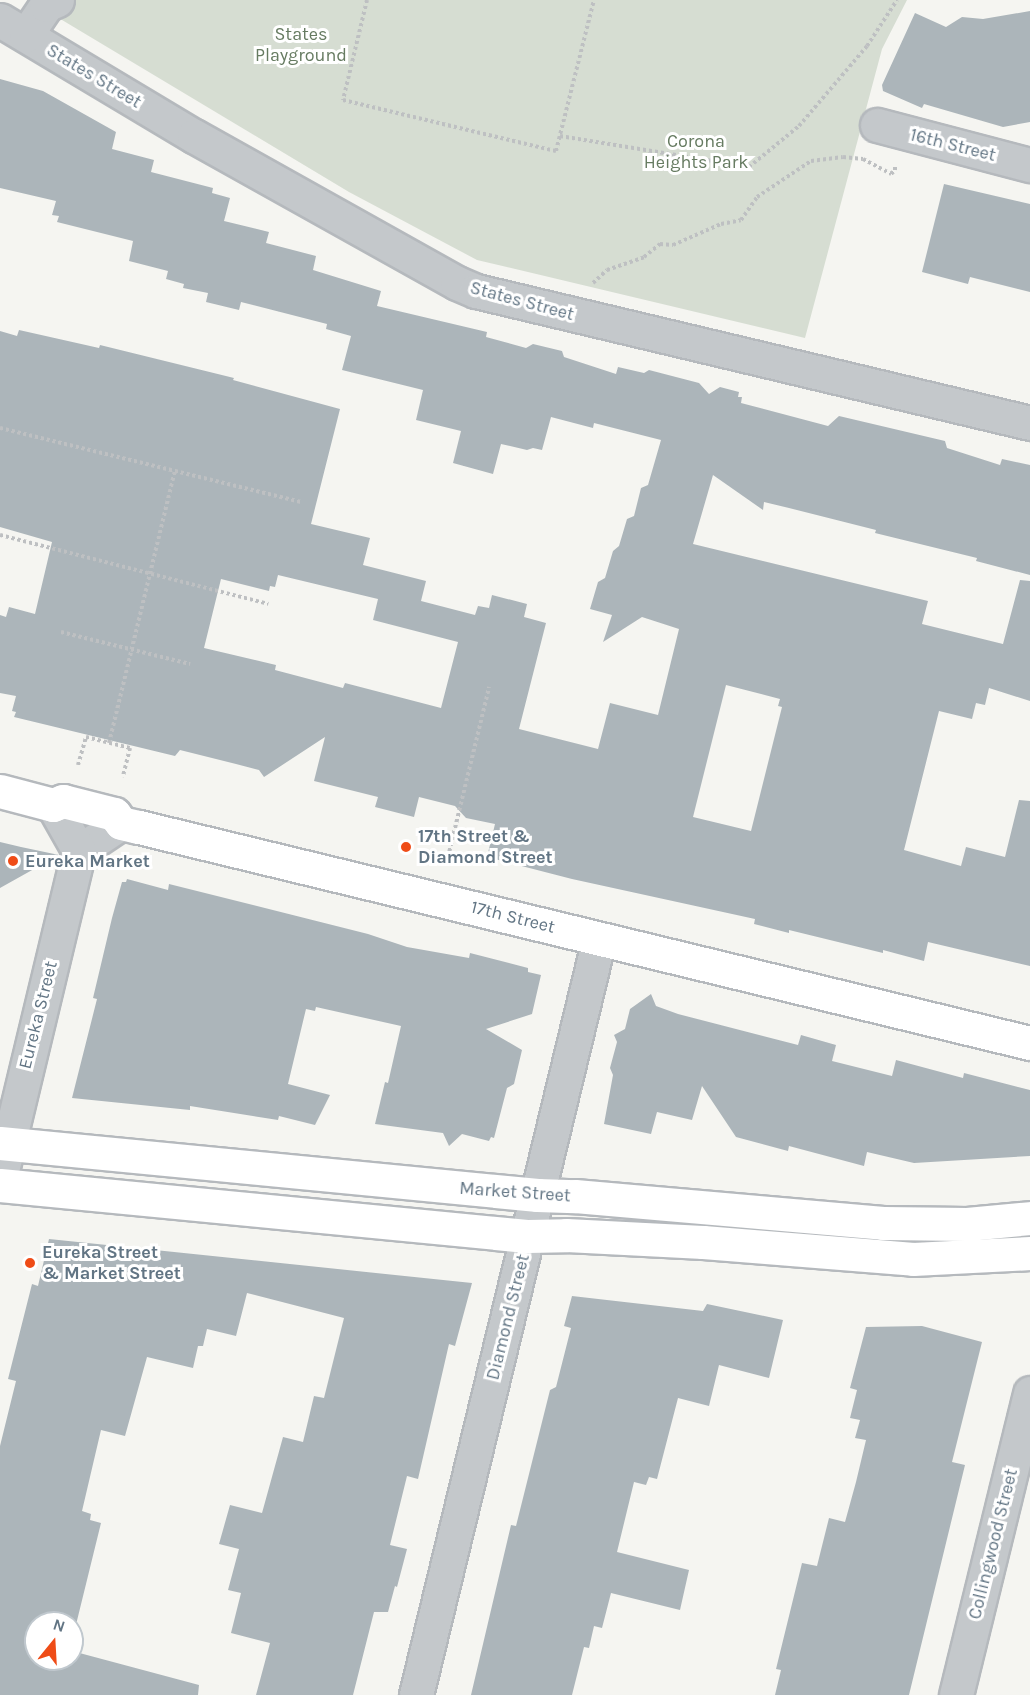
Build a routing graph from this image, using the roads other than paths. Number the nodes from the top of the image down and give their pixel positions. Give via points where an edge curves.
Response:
1 (57, 0) edge
2 (13, 28) edge
3 (879, 126) road end
4 (1030, 165) edge
5 (1030, 423) edge
6 (0, 791) edge
7 (53, 805) junction
8 (121, 823) junction
9 (78, 851) junction
10 (599, 939) junction
11 (1030, 1043) edge
12 (4, 1144) edge
13 (0, 1179) edge
14 (0, 1185) edge
15 (537, 1195) junction
16 (1030, 1218) edge
17 (527, 1236) junction
18 (1030, 1253) edge
19 (1030, 1393) edge
20 (416, 1695) edge
21 (956, 1695) edge

1 - 2 street
2 - 5 street, States Street via 194,136 476,291
3 - 4 street, 16th Street
6 - 7 main road, 17th Street
7 - 8 main road, 17th Street via 63,801 90,807 114,814
7 - 9 street
8 - 9 street
8 - 10 main road, 17th Street
9 - 12 street, Eureka Street
10 - 11 main road, 17th Street
10 - 15 street, Diamond Street
12 - 13 street, Eureka Street
12 - 15 main road, Market Street
14 - 17 main road
15 - 16 main road, Market Street via 884,1223 967,1224
15 - 17 street, Diamond Street
17 - 18 main road via 703,1242 913,1259
17 - 20 street, Diamond Street
19 - 21 street, Collingwood Street

